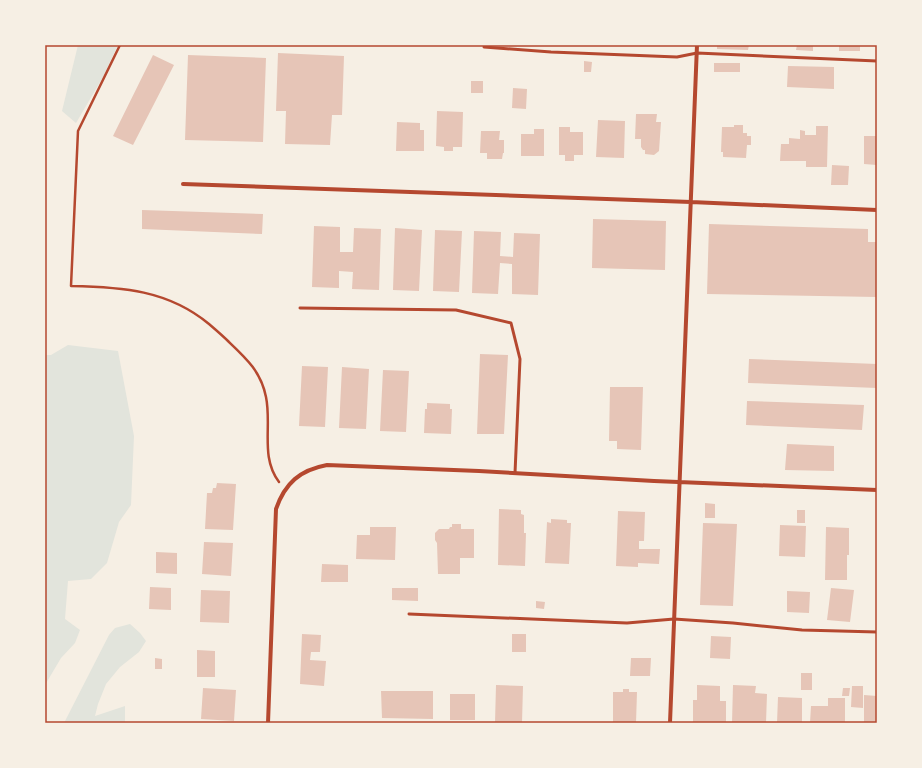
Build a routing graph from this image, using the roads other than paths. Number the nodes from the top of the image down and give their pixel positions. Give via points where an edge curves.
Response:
1 (697, 45) edge
2 (484, 47) dead end
3 (697, 53) junction
4 (877, 61) edge
5 (183, 184) dead end
6 (691, 202) junction
7 (877, 210) edge
8 (300, 308) dead end
9 (516, 473) junction
10 (679, 482) junction
11 (877, 490) edge
12 (409, 614) dead end
13 (674, 619) junction
14 (877, 632) edge
15 (268, 723) edge
16 (670, 723) edge

1 - 3 street
2 - 3 lane via 677,57
3 - 4 lane
3 - 6 street
5 - 6 street
6 - 7 street
6 - 10 street
8 - 9 lane via 456,310 511,323 520,359
9 - 10 street
9 - 15 street via 327,465 300,474 285,489 276,509
10 - 11 street
10 - 13 street
12 - 13 lane via 627,623
13 - 14 lane via 802,630
13 - 16 street

